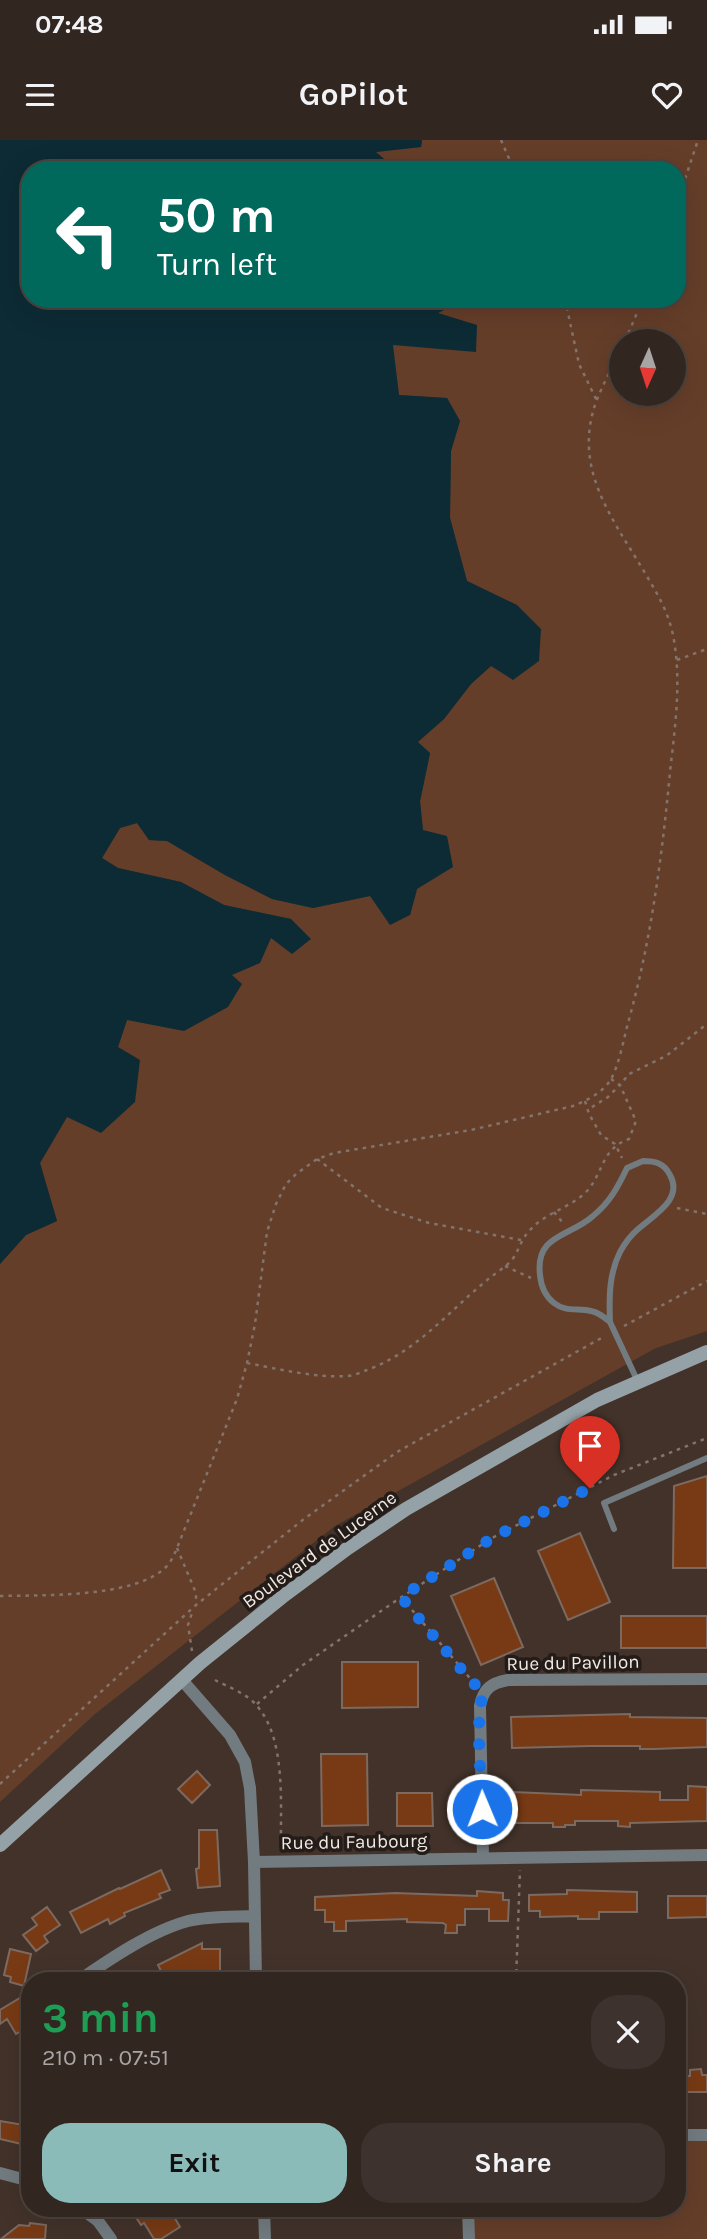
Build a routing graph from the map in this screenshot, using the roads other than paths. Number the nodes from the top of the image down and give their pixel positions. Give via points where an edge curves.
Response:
1 (610, 1322) junction
2 (707, 1352) edge
3 (638, 1382) junction
4 (707, 1458) edge
5 (614, 1529) dead end
6 (707, 1679) edge
7 (182, 1680) junction
8 (0, 1845) edge
9 (707, 1855) edge
10 (483, 1858) junction
11 (254, 1862) junction
12 (254, 1916) junction
13 (91, 1972) edge
14 (256, 1972) edge
15 (686, 2135) edge
16 (707, 2135) edge
17 (0, 2173) edge
18 (21, 2179) edge
19 (92, 2217) edge
20 (264, 2217) edge
21 (468, 2217) edge
22 (111, 2239) edge
23 (265, 2239) edge
24 (469, 2239) edge

1 - 1 lane via 610,1287 619,1253 626,1240 672,1196 670,1173 653,1161 627,1167 616,1192 596,1214 548,1243 541,1254 540,1282 546,1296 556,1305 591,1311
1 - 3 lane
2 - 3 main road, Boulevard de Lucerne
3 - 7 main road, Boulevard de Lucerne via 406,1509 282,1597
4 - 5 lane via 604,1503
6 - 10 street, Rue du Pavillon via 508,1681 489,1686 480,1706
7 - 8 main road, Boulevard de Lucerne
7 - 11 street via 230,1735 245,1762
9 - 10 street, Rue du Faubourg
10 - 11 street, Rue du Faubourg
11 - 12 street
12 - 13 street via 205,1918 177,1925
12 - 14 street
15 - 16 street
17 - 18 street
19 - 22 street
20 - 23 street
21 - 24 street

